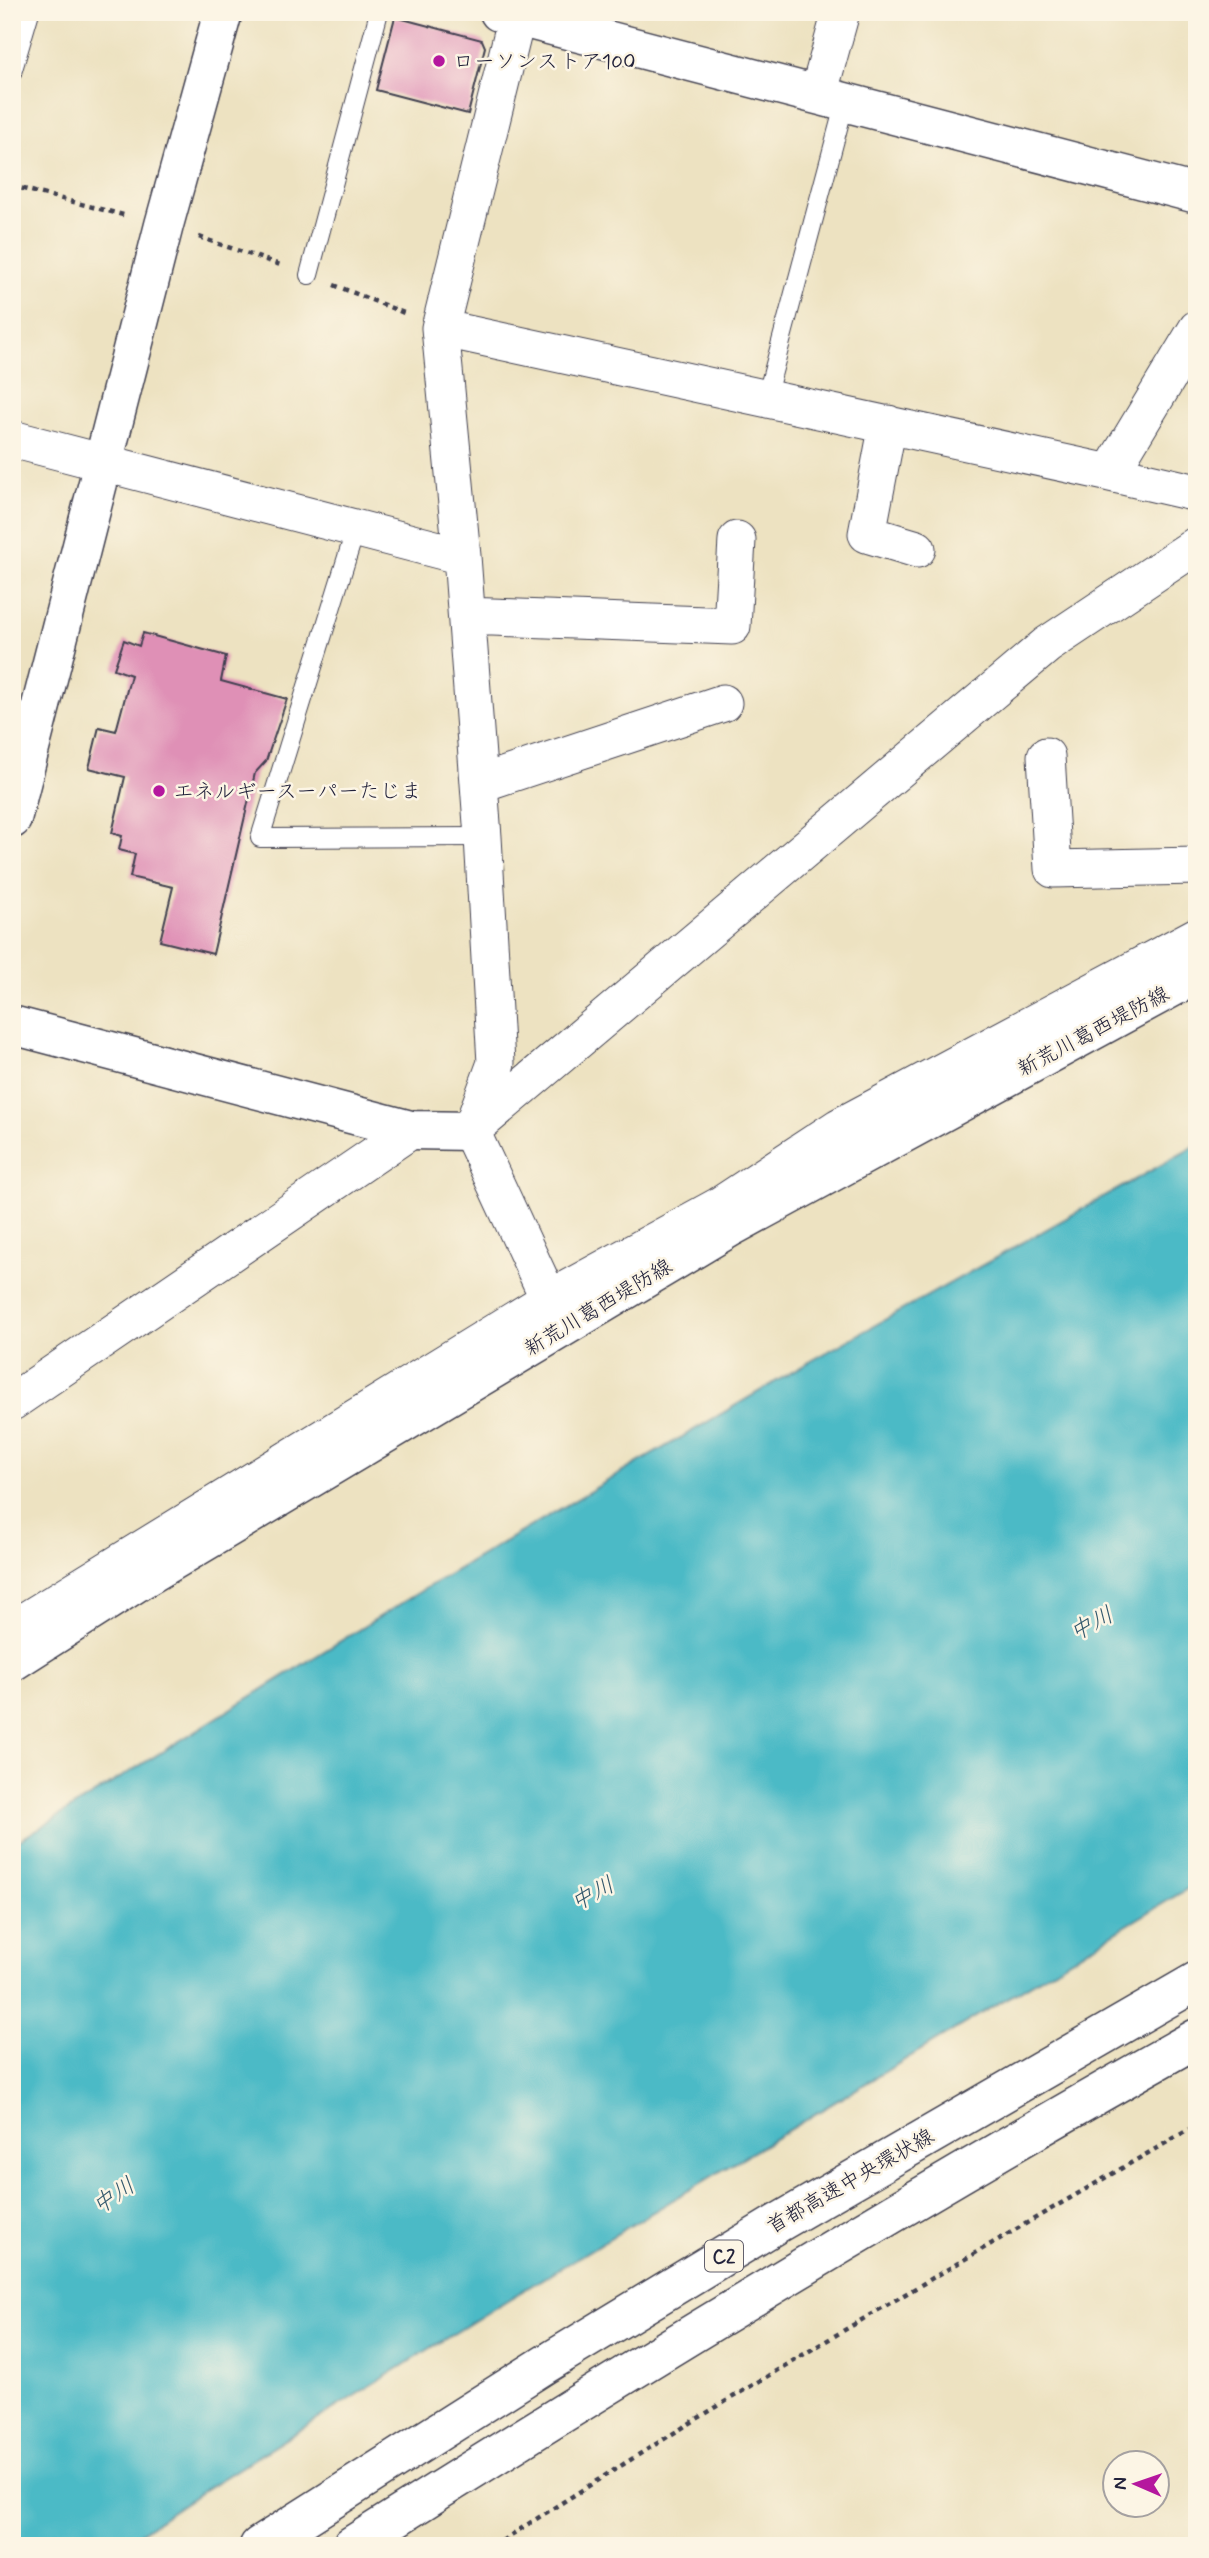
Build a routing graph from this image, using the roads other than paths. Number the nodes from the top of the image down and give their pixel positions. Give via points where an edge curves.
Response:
1 (30, 12) edge
2 (223, 12) edge
3 (379, 12) edge
4 (841, 12) edge
5 (511, 14) edge
6 (12, 73) edge
7 (832, 99) junction
8 (1197, 194) edge
9 (309, 275) road end
10 (440, 328) junction
11 (1197, 329) edge
12 (766, 398) junction
13 (888, 425) junction
14 (12, 439) edge
15 (104, 463) junction
16 (1110, 473) junction
17 (1197, 493) edge
18 (356, 528) junction
19 (737, 540) dead end
20 (1197, 544) edge
21 (917, 549) dead end
22 (463, 555) junction
23 (467, 616) junction
24 (723, 703) dead end
25 (1046, 756) dead end
26 (480, 783) junction
27 (12, 819) edge
28 (483, 837) junction
29 (1197, 866) edge
30 (1197, 936) edge
31 (1197, 974) edge
32 (12, 1025) edge
33 (411, 1130) junction
34 (471, 1131) junction
35 (725, 1217) junction
36 (549, 1299) junction
37 (12, 1402) edge
38 (12, 1629) edge
39 (12, 1662) edge
40 (1197, 1981) edge
41 (1197, 2038) edge
42 (259, 2546) edge
43 (351, 2546) edge

1 - 6 lane
2 - 15 main road
3 - 9 lane
4 - 7 street
5 - 7 main road
5 - 10 street
7 - 8 main road
7 - 12 lane
10 - 12 street
10 - 22 street
11 - 16 street
12 - 13 street
13 - 16 street
13 - 21 street via 867,534
14 - 15 street
15 - 18 street
15 - 27 main road
16 - 17 street
18 - 22 street
18 - 28 lane via 260,838
19 - 23 street via 732,626
20 - 34 street via 1047,645
22 - 23 street
23 - 26 street
24 - 26 street
25 - 29 street via 1054,869
26 - 28 street
28 - 34 street via 496,1063
30 - 35 street via 839,1127
31 - 35 main road, 新荒川葛西堤防線
32 - 33 main road
33 - 34 main road
33 - 37 street
34 - 36 street
35 - 36 street
35 - 39 main road, 新荒川葛西堤防線
36 - 38 street
40 - 42 main road, 首都高速中央環状線 / C2 via 778,2223
41 - 43 main road, C2 via 803,2267

